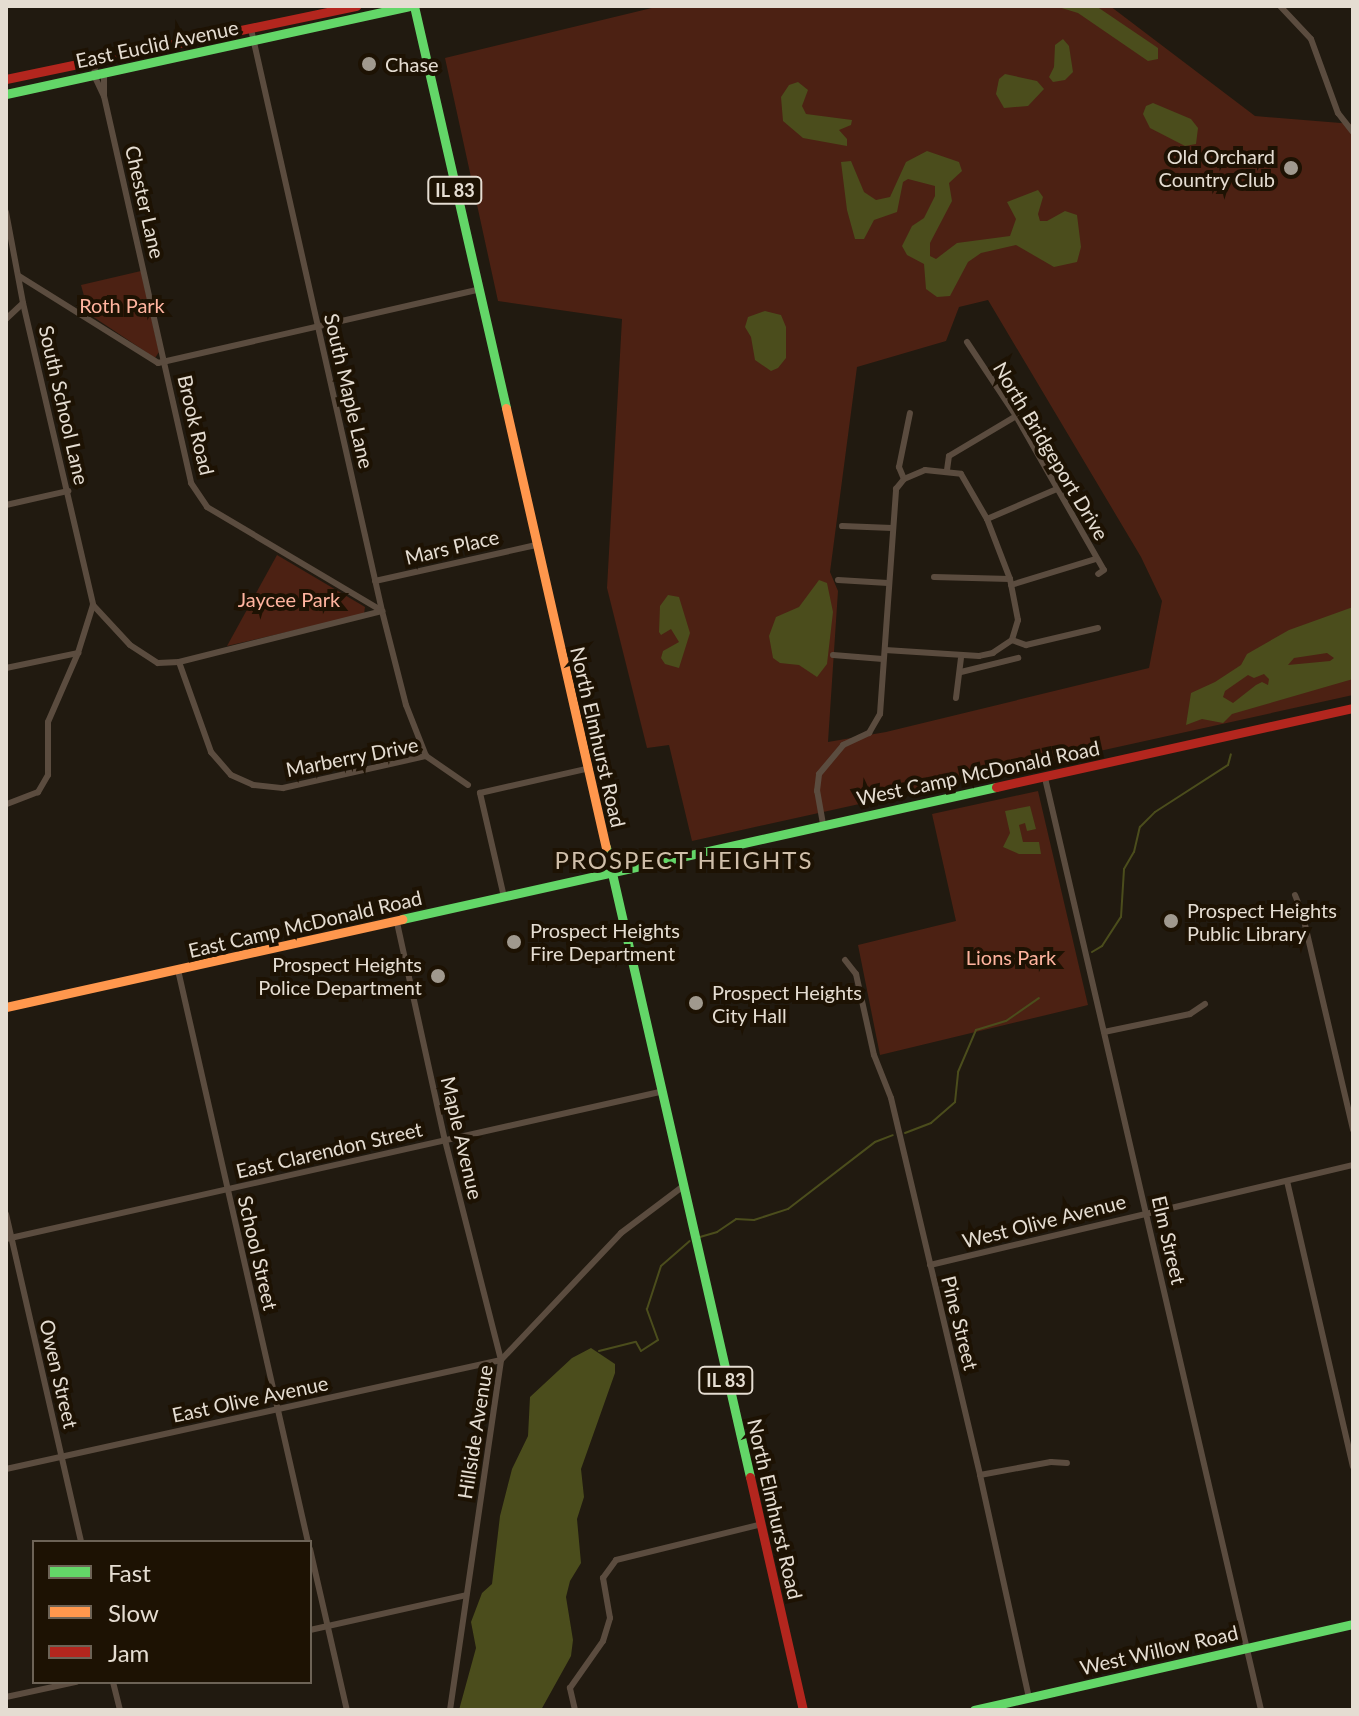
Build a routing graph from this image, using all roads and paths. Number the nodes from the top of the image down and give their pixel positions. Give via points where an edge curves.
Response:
1 (356, 6) edge
2 (412, 6) edge
3 (1280, 6) edge
4 (251, 29) junction
5 (254, 42) junction
6 (96, 61) junction
7 (99, 74) junction
8 (6, 79) edge
9 (6, 94) edge
10 (1353, 132) edge
11 (6, 212) edge
12 (19, 276) junction
13 (478, 290) junction
14 (23, 303) junction
15 (6, 319) edge
16 (319, 327) junction
17 (967, 342) dead end
18 (165, 362) junction
19 (910, 413) dead end
20 (1016, 416) junction
21 (947, 470) junction
22 (904, 479) junction
23 (1057, 489) junction
24 (68, 491) junction
25 (6, 505) edge
26 (987, 519) junction
27 (842, 526) dead end
28 (892, 528) junction
29 (536, 545) junction
30 (1096, 559) junction
31 (1098, 574) dead end
32 (934, 577) dead end
33 (838, 580) dead end
34 (375, 581) junction
35 (1011, 582) junction
36 (888, 583) junction
37 (93, 605) junction
38 (382, 611) junction
39 (1098, 628) dead end
40 (1012, 640) junction
41 (78, 653) junction
42 (884, 654) junction
43 (833, 655) dead end
44 (961, 658) junction
45 (1018, 658) dead end
46 (179, 662) junction
47 (6, 668) edge
48 (961, 672) junction
49 (956, 698) dead end
50 (1353, 708) edge
51 (426, 756) junction
52 (586, 769) junction
53 (1045, 778) junction
54 (468, 785) dead end
55 (6, 804) edge
56 (823, 824) junction
57 (611, 874) junction
58 (1295, 895) dead end
59 (504, 897) junction
60 (397, 922) junction
61 (845, 960) dead end
62 (178, 970) junction
63 (1205, 1004) dead end
64 (6, 1007) edge
65 (1104, 1032) junction
66 (660, 1092) junction
67 (1353, 1130) edge
68 (445, 1141) junction
69 (1353, 1165) edge
70 (1287, 1181) junction
71 (682, 1187) junction
72 (228, 1190) junction
73 (1146, 1213) junction
74 (6, 1214) edge
75 (9, 1239) edge
76 (930, 1265) junction
77 (501, 1360) junction
78 (278, 1409) junction
79 (62, 1457) junction
80 (1067, 1463) dead end
81 (1353, 1466) edge
82 (6, 1469) edge
83 (980, 1475) junction
84 (759, 1525) junction
85 (81, 1540) edge
86 (308, 1540) edge
87 (312, 1558) edge
88 (466, 1595) junction
89 (1353, 1624) edge
90 (328, 1626) junction
91 (312, 1630) edge
92 (1247, 1648) junction
93 (67, 1684) edge
94 (114, 1684) edge
95 (6, 1697) edge
96 (1029, 1698) junction
97 (120, 1710) edge
98 (347, 1710) edge
99 (450, 1710) edge
100 (575, 1710) edge
101 (803, 1710) edge
102 (974, 1710) edge
103 (1261, 1710) edge

1 - 4 main road, East Euclid Avenue
2 - 5 main road, East Euclid Avenue
2 - 13 main road, North Elmhurst Road / IL 83
3 - 10 street via 1311,39 1338,113
4 - 5 street, South Maple Lane
4 - 6 main road, East Euclid Avenue
5 - 7 main road, East Euclid Avenue
5 - 16 street, South Maple Lane
6 - 7 street
6 - 8 main road, East Euclid Avenue
7 - 9 main road, East Euclid Avenue
7 - 18 street, Chester Lane
11 - 12 street, South School Lane
12 - 14 street, South School Lane
12 - 18 street, Brook Road via 150,360
13 - 16 street
13 - 29 main road, North Elmhurst Road / IL 83
14 - 15 street
14 - 24 street, South School Lane
16 - 18 street
16 - 34 street, South Maple Lane
17 - 20 street, North Bridgeport Drive
18 - 38 street, Brook Road via 191,483 207,507
19 - 22 street via 899,467
20 - 21 street via 949,456
20 - 23 street, North Bridgeport Drive
21 - 22 street via 925,470
21 - 26 street via 961,474
22 - 28 street via 896,489
23 - 26 street
23 - 30 street, North Bridgeport Drive
24 - 25 street
24 - 37 street, South School Lane
26 - 35 street
27 - 28 street
28 - 36 street
29 - 34 street, Mars Place
29 - 52 main road, North Elmhurst Road / IL 83
30 - 31 street, North Bridgeport Drive via 1104,570
30 - 35 street
32 - 35 street
33 - 36 street
34 - 38 street, South Maple Lane
35 - 40 street via 1018,620
36 - 42 street
37 - 41 street
37 - 46 street via 130,645 158,663
38 - 46 street
38 - 51 street, South Maple Lane via 406,705
39 - 40 street via 1026,645
40 - 44 street via 993,653
41 - 47 street
41 - 55 street via 48,722 48,775 38,792
42 - 43 street
42 - 44 street
42 - 56 street via 878,722 869,733 843,745 819,774
44 - 48 street
45 - 48 street
46 - 51 street, Marberry Drive via 211,752 231,775 253,785 283,788
48 - 49 street
50 - 53 main road, West Camp McDonald Road
51 - 54 street, Marberry Drive
52 - 57 main road, North Elmhurst Road / IL 83
52 - 59 street via 480,793
53 - 56 main road, West Camp McDonald Road
53 - 65 street, Elm Street
56 - 57 main road, West Camp McDonald Road
57 - 59 main road, East Camp McDonald Road
57 - 66 main road, North Elmhurst Road / IL 83
58 - 67 street
59 - 60 main road, East Camp McDonald Road
60 - 62 main road, East Camp McDonald Road
60 - 68 street, Maple Avenue
61 - 76 street, Pine Street via 856,974 874,1055 891,1098
62 - 64 main road, East Camp McDonald Road
62 - 72 street, School Street
63 - 65 street via 1190,1014
65 - 73 street, Elm Street
66 - 68 street, East Clarendon Street
66 - 71 main road, North Elmhurst Road / IL 83
68 - 72 street, East Clarendon Street
68 - 77 street, Maple Avenue
69 - 70 street, West Olive Avenue
70 - 73 street, West Olive Avenue
70 - 81 street
71 - 77 street, Hillside Avenue via 621,1233
71 - 84 main road, North Elmhurst Road / IL 83
72 - 75 street, East Clarendon Street
72 - 78 street, School Street
73 - 76 street, West Olive Avenue
73 - 92 street, Elm Street
74 - 75 street, Owen Street
75 - 79 street, Owen Street
76 - 83 street, Pine Street
77 - 78 street, East Olive Avenue
77 - 88 street, Hillside Avenue
78 - 79 street, East Olive Avenue
78 - 86 street, School Street
79 - 82 street, East Olive Avenue
79 - 85 street, Owen Street
80 - 83 street
83 - 96 street, Pine Street
84 - 100 street via 616,1560 603,1578 610,1618 603,1641 570,1688
84 - 101 main road, North Elmhurst Road / IL 83
87 - 90 street
88 - 90 street
88 - 99 street, Hillside Avenue
89 - 92 main road, West Willow Road
90 - 91 street
90 - 98 street
92 - 96 main road, West Willow Road
92 - 103 street, Elm Street
93 - 95 street
94 - 97 street
96 - 102 main road, West Willow Road

